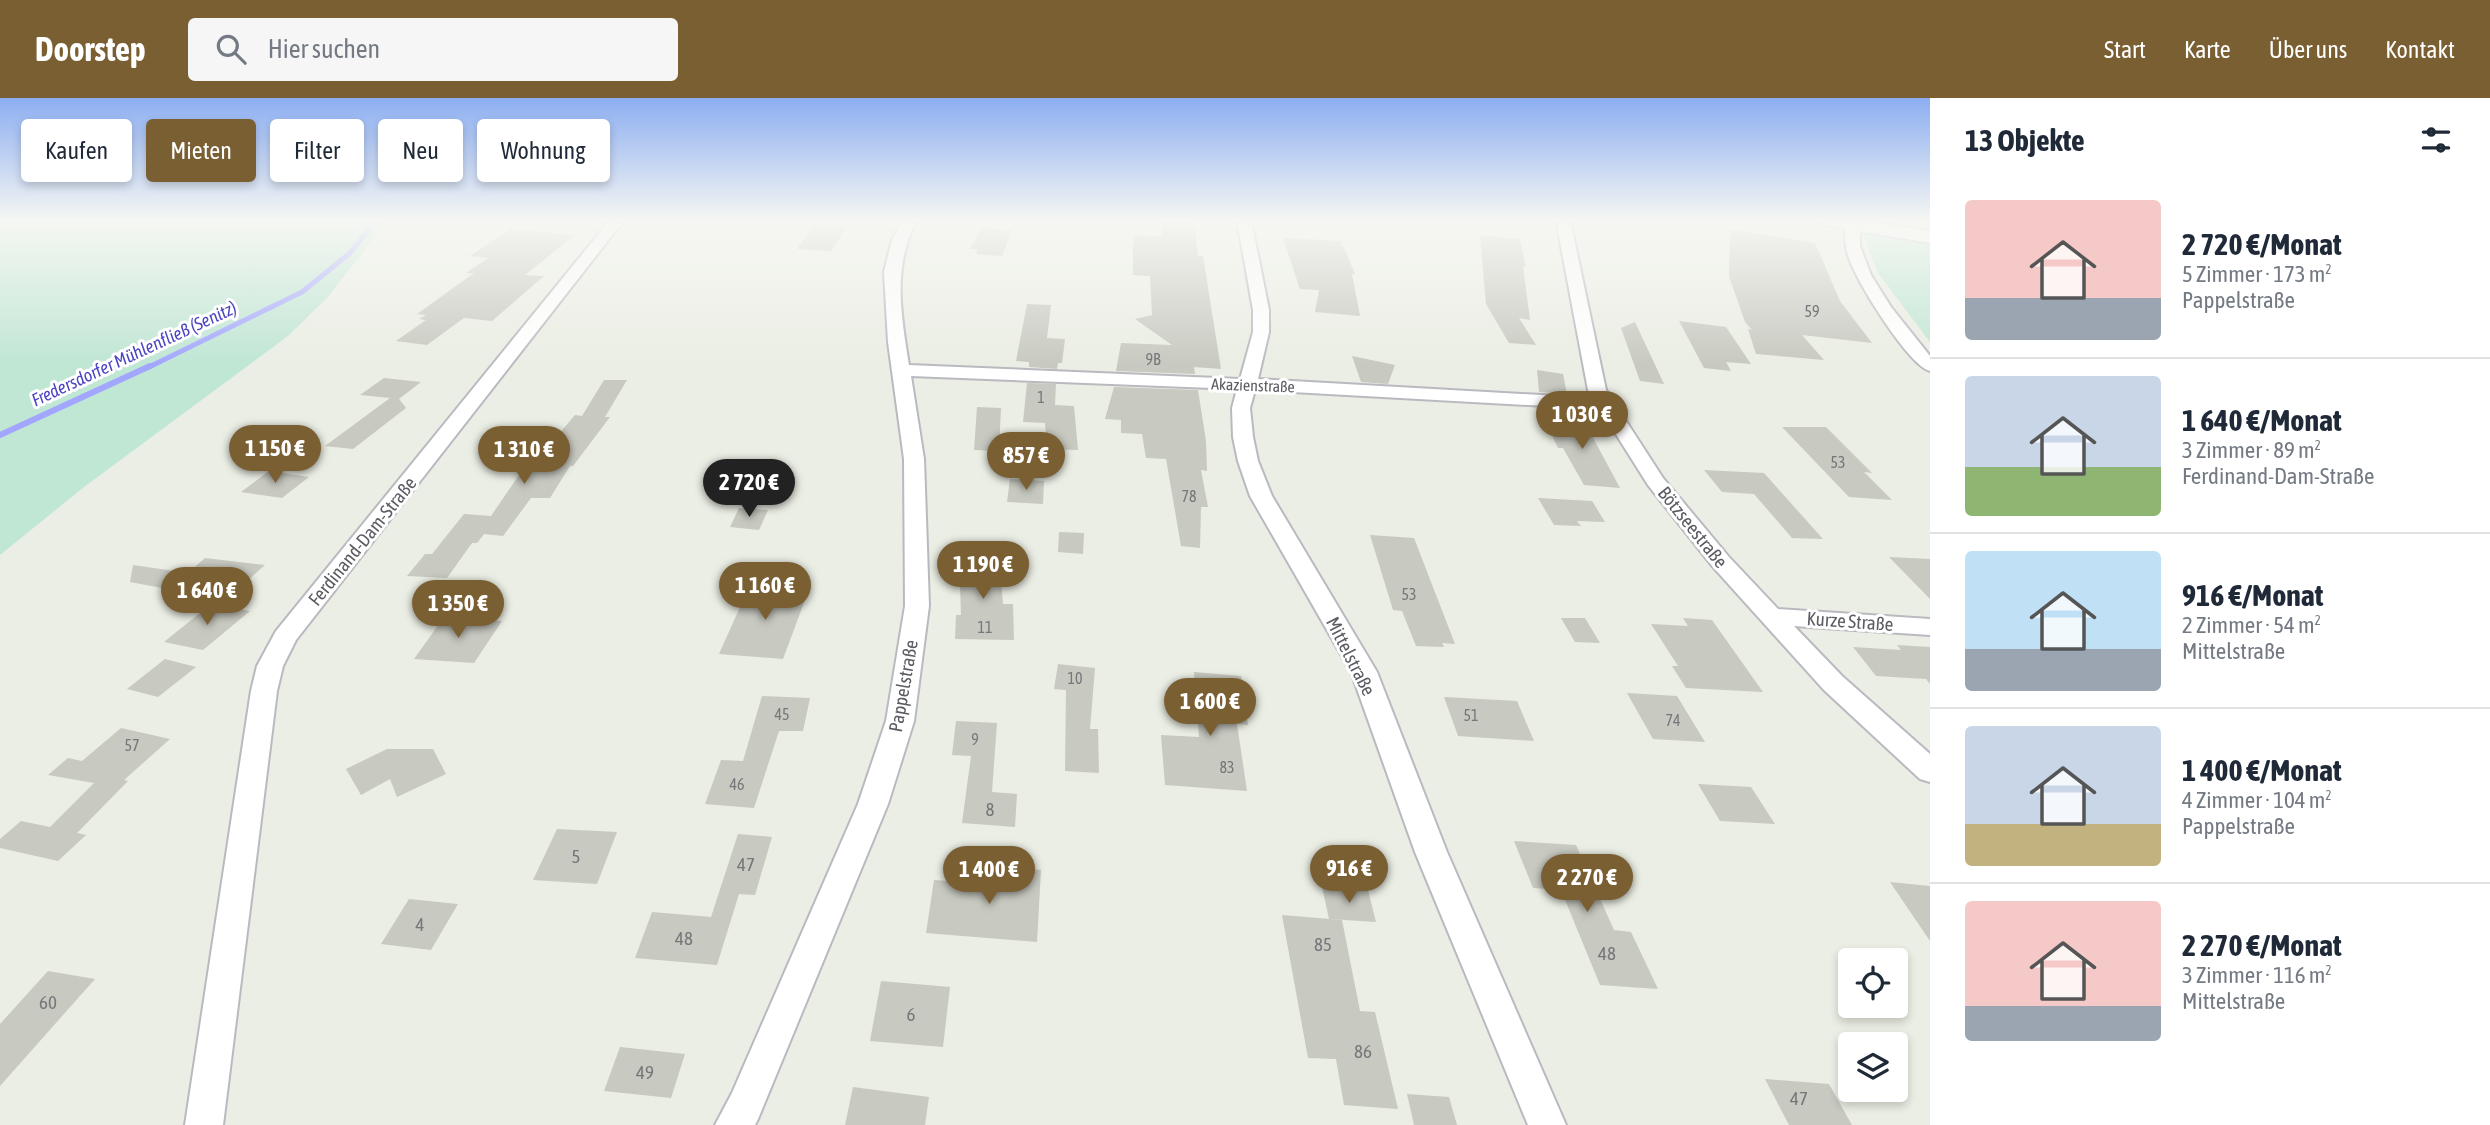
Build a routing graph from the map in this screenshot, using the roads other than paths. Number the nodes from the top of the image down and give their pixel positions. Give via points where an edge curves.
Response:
1 (579, 268) edge
2 (893, 268) edge
3 (1253, 268) edge
4 (1573, 268) edge
5 (1861, 268) edge
6 (1930, 366) edge
7 (901, 370) junction
8 (1247, 385) junction
9 (1604, 404) junction
10 (1770, 616) junction
11 (1930, 627) edge
12 (1930, 771) edge
13 (204, 1125) edge
14 (734, 1125) edge
15 (1547, 1125) edge

1 - 13 street, Ferdinand-Dam-Straße via 285,637 270,666
2 - 7 street, Pappelstraße
3 - 8 street, Mittelstraße via 1261,332
4 - 9 street, Bötzseestraße via 1597,390
5 - 6 street via 1892,323
7 - 8 street, Akazienstraße
7 - 14 street, Pappelstraße via 914,459 917,606 900,721 873,804
8 - 9 street, Akazienstraße
8 - 15 street, Mittelstraße via 1241,408 1243,437 1261,496 1364,672 1431,852
9 - 10 street, Bötzseestraße via 1678,512
10 - 11 street, Kurze Straße
10 - 12 street, Bötzseestraße via 1833,683

